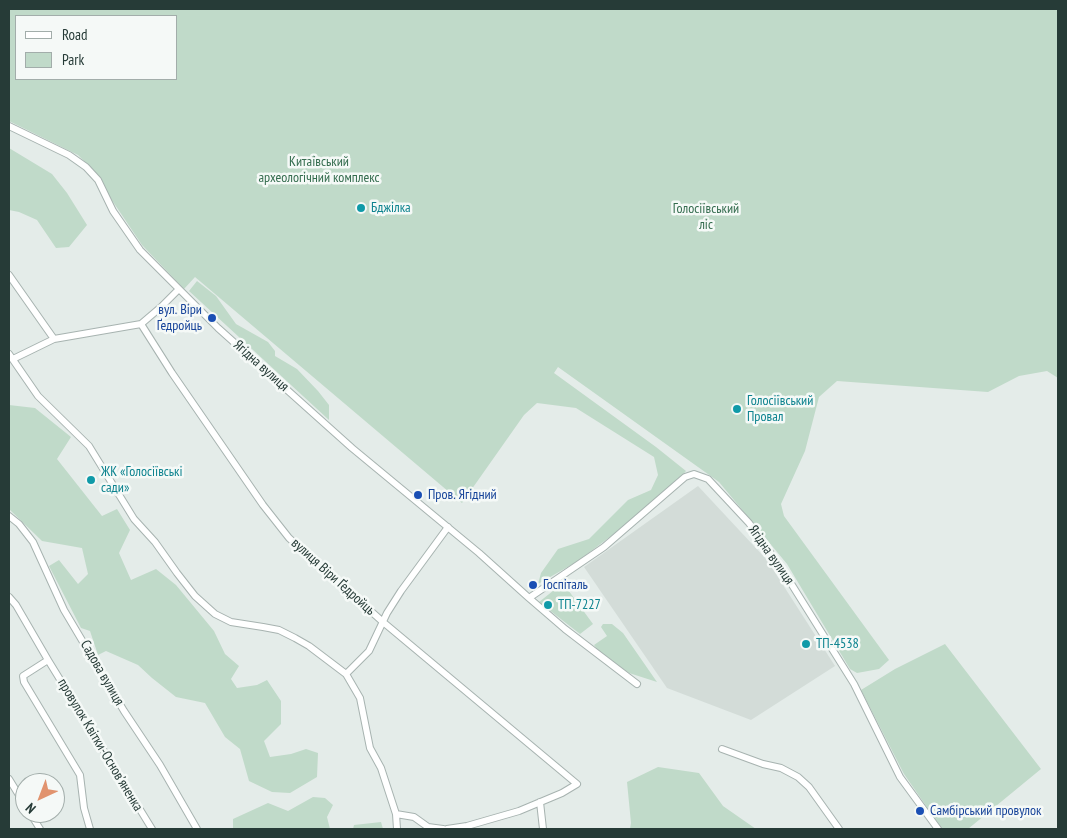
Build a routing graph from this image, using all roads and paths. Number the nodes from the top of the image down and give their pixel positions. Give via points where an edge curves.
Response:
1 (9, 126) edge
2 (9, 276) edge
3 (179, 289) junction
4 (141, 324) junction
5 (54, 339) junction
6 (11, 357) edge
7 (9, 516) edge
8 (448, 528) junction
9 (9, 597) edge
10 (529, 598) junction
11 (383, 622) junction
12 (48, 660) junction
13 (346, 674) junction
14 (637, 684) dead end
15 (722, 749) dead end
16 (540, 802) junction
17 (396, 814) junction
18 (90, 829) edge
19 (152, 829) edge
20 (196, 829) edge
21 (397, 829) edge
22 (442, 829) edge
23 (447, 829) edge
24 (543, 829) edge
25 (839, 829) edge
26 (938, 829) edge

1 - 3 street, Ягідна вулиця via 69,155 86,167 98,180 113,211 140,250
2 - 5 street
3 - 4 street
3 - 8 street, Ягідна вулиця via 317,417
4 - 5 street
4 - 11 street, вулиця Віри Ґедройць via 274,520 289,538
5 - 6 street
6 - 13 street via 38,396 89,446 134,519 196,596 215,614 230,622 279,630 309,646
7 - 20 street, Садова вулиця via 20,524 33,542 64,610
8 - 10 street, Ягідна вулиця
8 - 11 street via 401,590
9 - 12 street
10 - 14 street, Ягідна вулиця
10 - 26 street, Ягідна вулиця via 604,547 686,477 694,474 708,479 749,523 782,569 854,684 900,777
11 - 13 street via 369,651
11 - 16 street, вулиця Віри Ґедройць via 577,784
12 - 18 street via 24,676 24,682 80,775
12 - 19 street, провулок Квітки-Основʼяненка
13 - 17 street via 360,698 370,748 381,768
15 - 25 street via 781,768 798,777 809,786
16 - 23 street via 488,820
16 - 24 street
17 - 21 street
17 - 22 street via 414,817 428,827

